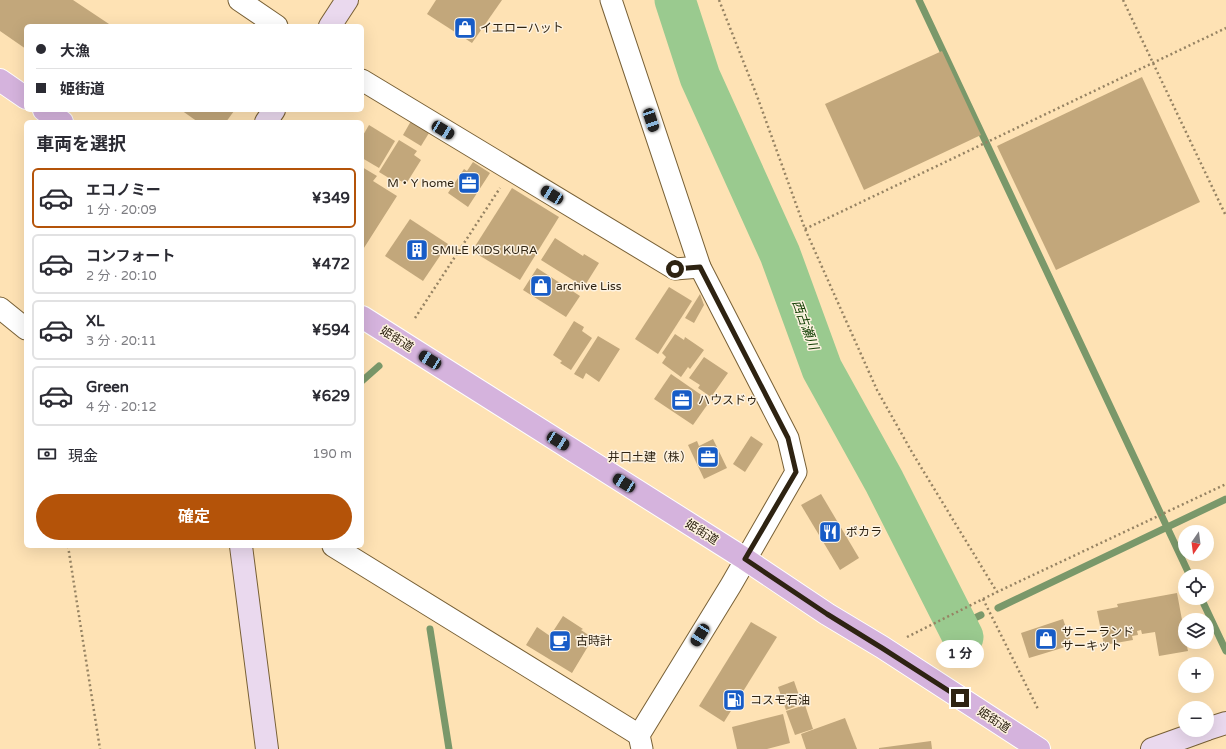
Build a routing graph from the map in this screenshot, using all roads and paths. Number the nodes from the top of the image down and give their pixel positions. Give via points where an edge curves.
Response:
1 (239, 0) edge
2 (347, 0) edge
3 (611, 0) edge
4 (719, 0) edge
5 (1123, 0) edge
6 (274, 24) edge
7 (331, 24) edge
8 (1226, 28) edge
9 (1153, 63) junction
10 (0, 80) edge
11 (364, 81) edge
12 (24, 97) edge
13 (47, 112) edge
14 (59, 120) edge
15 (511, 171) junction
16 (1226, 216) edge
17 (806, 230) junction
18 (700, 267) junction
19 (0, 308) edge
20 (364, 318) edge
21 (415, 318) dead end
22 (24, 327) edge
23 (1226, 484) edge
24 (68, 548) edge
25 (241, 548) edge
26 (336, 548) edge
27 (745, 559) junction
28 (997, 592) junction
29 (983, 599) junction
30 (926, 628) dead end
31 (1038, 709) dead end
32 (1226, 723) edge
33 (1214, 727) edge
34 (1186, 737) edge
35 (640, 742) edge
36 (100, 749) edge
37 (267, 749) edge
38 (1039, 749) edge
39 (1152, 749) edge

1 - 6 street
2 - 7 street
3 - 18 street
4 - 17 path
5 - 9 path
8 - 9 path
9 - 16 path
9 - 17 path
10 - 12 main road
11 - 15 street
13 - 14 main road
15 - 18 street via 675,269
15 - 21 path
17 - 28 path via 877,390
18 - 27 street via 788,438 796,472
19 - 22 street
20 - 27 main road, 姫街道
23 - 28 path
24 - 36 path
25 - 37 street
26 - 35 street
27 - 35 street
27 - 38 main road, 姫街道
28 - 29 path
29 - 30 path
29 - 31 path
32 - 33 street
34 - 39 street

